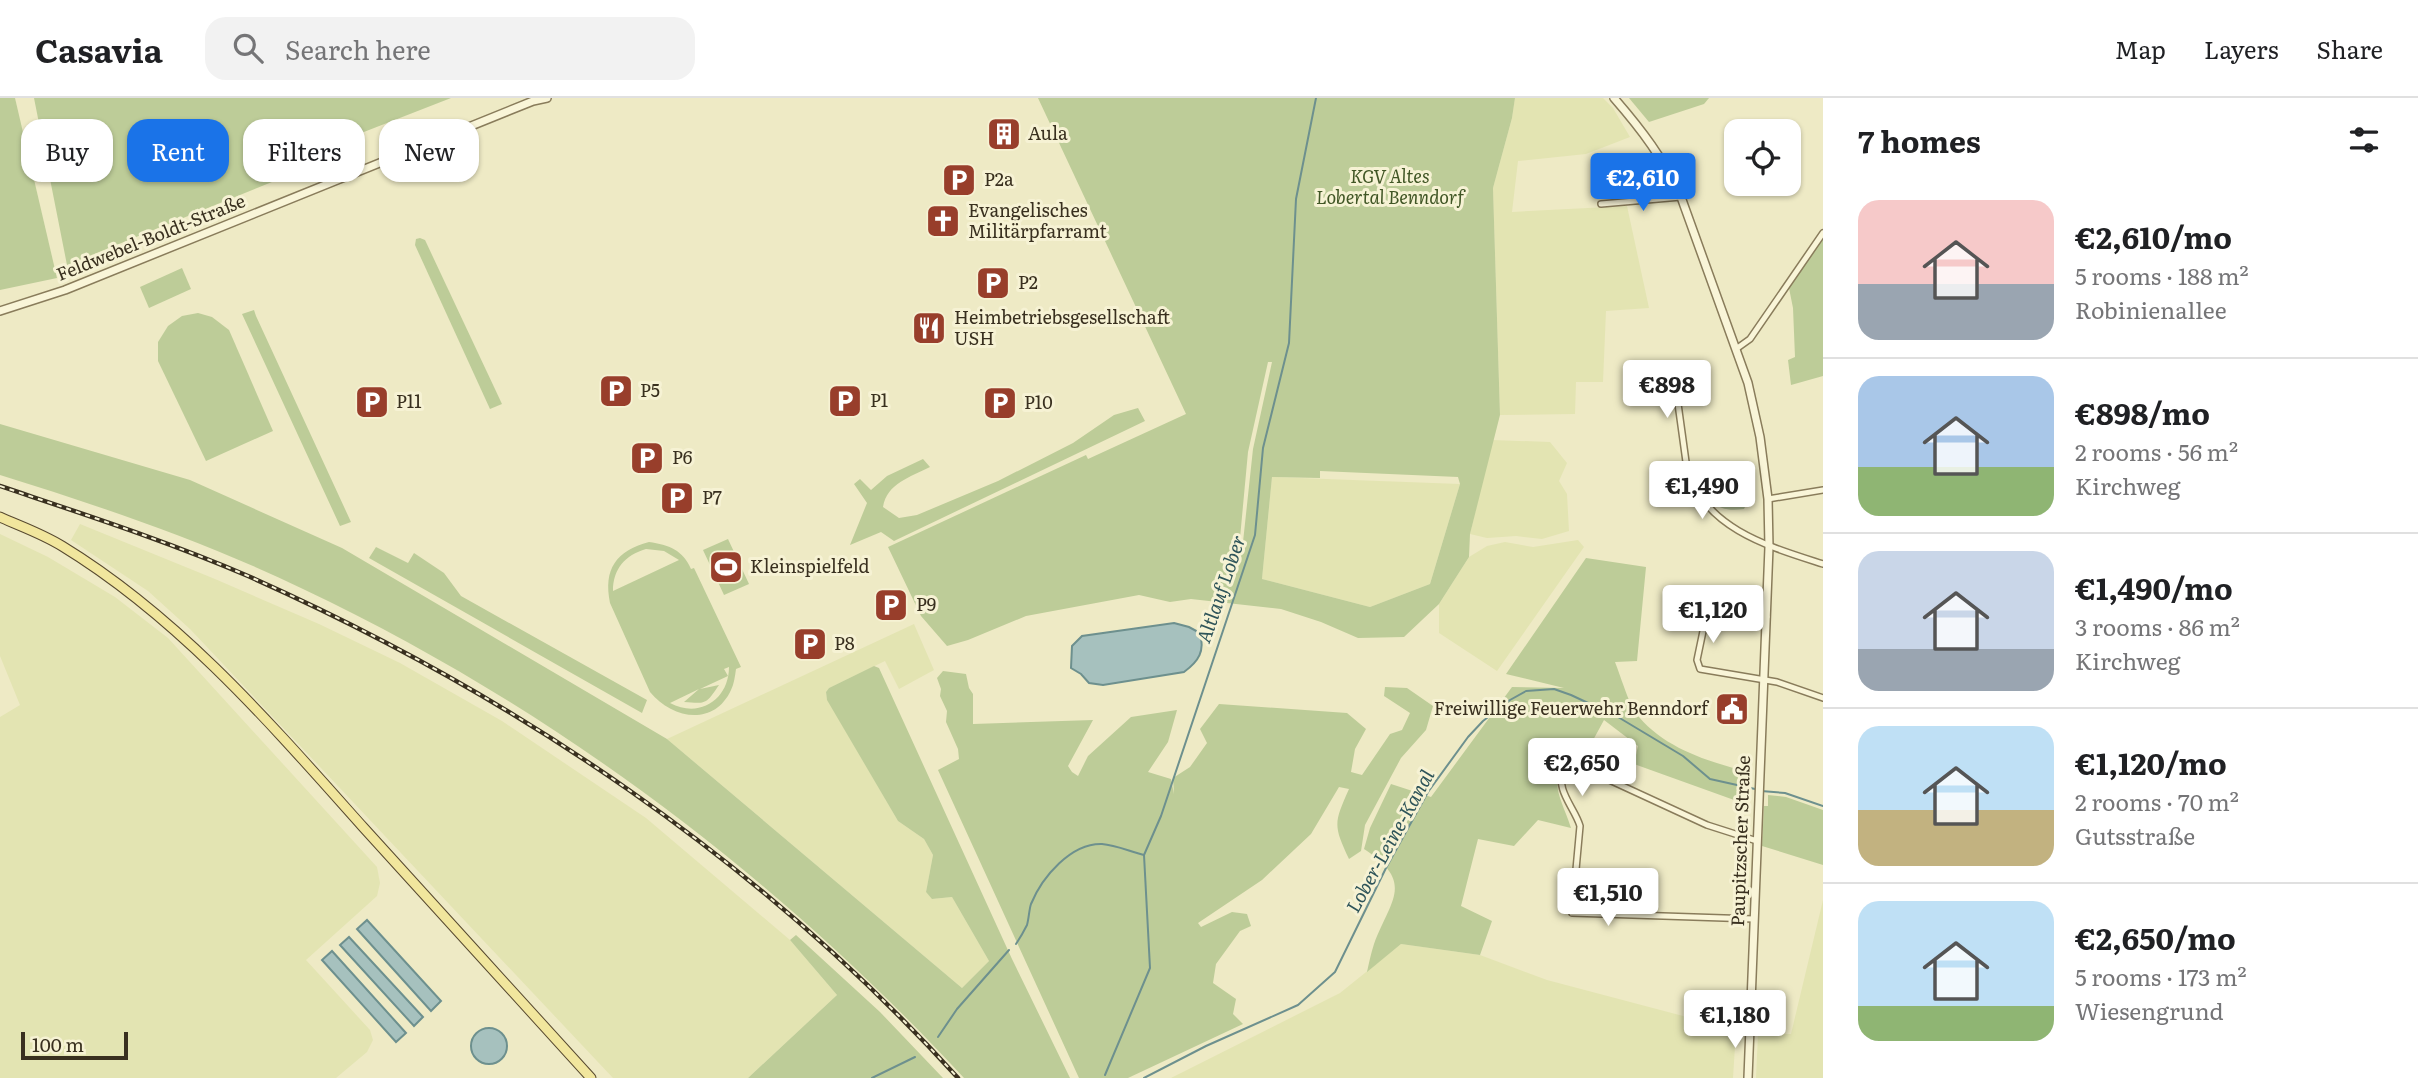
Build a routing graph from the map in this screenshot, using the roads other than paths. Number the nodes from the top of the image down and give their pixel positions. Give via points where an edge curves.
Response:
1 (547, 98) edge
2 (1614, 98) edge
3 (1681, 197) junction
4 (1601, 204) dead end
5 (1823, 233) edge
6 (0, 311) edge
7 (1737, 349) junction
8 (1675, 382) dead end
9 (1823, 490) edge
10 (1768, 499) junction
11 (0, 517) edge
12 (1769, 547) junction
13 (1823, 564) edge
14 (1767, 617) junction
15 (1764, 679) junction
16 (1823, 698) edge
17 (1757, 841) junction
18 (1755, 919) junction
19 (591, 1078) edge
20 (1748, 1078) edge

1 - 6 street, Feldwebel-Boldt-Straße via 65,290
2 - 3 street, Paupitzscher Straße via 1644,132
3 - 4 street
3 - 7 street, Paupitzscher Straße
5 - 7 street via 1750,339
7 - 10 street, Paupitzscher Straße via 1760,437
8 - 12 street via 1687,470 1702,502 1719,518
9 - 10 street
10 - 12 street, Paupitzscher Straße
11 - 19 main road via 60,545 118,583 194,647
12 - 13 street
12 - 14 street, Paupitzscher Straße
14 - 15 street, Paupitzscher Straße
14 - 15 street via 1707,612 1697,660 1704,671
15 - 16 street
15 - 17 street, Paupitzscher Straße
17 - 18 street, Paupitzscher Straße
17 - 18 street via 1707,825 1586,768 1572,765 1561,775 1580,827 1572,913
18 - 20 street, Paupitzscher Straße

